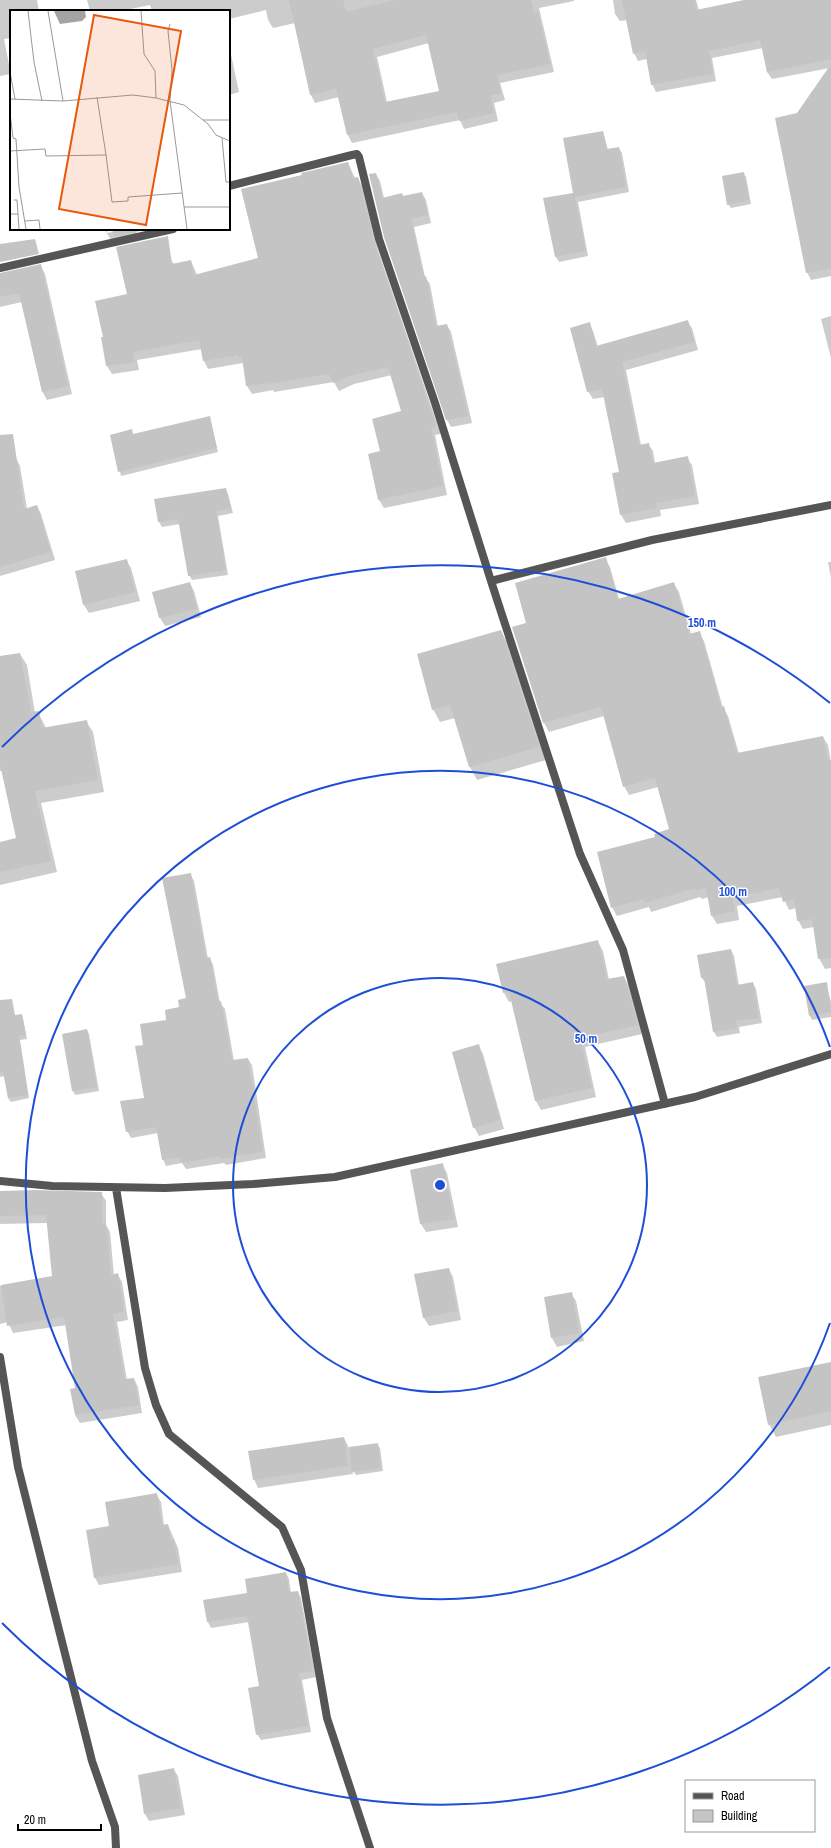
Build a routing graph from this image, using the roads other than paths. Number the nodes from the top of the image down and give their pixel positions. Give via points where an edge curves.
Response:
1 (230, 186) edge
2 (169, 230) edge
3 (0, 268) edge
4 (831, 506) edge
5 (491, 581) junction
6 (831, 1054) edge
7 (665, 1104) junction
8 (0, 1180) edge
9 (116, 1188) junction
10 (0, 1357) edge
11 (116, 1848) edge
12 (370, 1848) edge

1 - 5 street via 352,155 357,154 359,157 379,239 435,403
2 - 3 street
4 - 5 street via 652,540
5 - 7 street via 580,854 623,950
6 - 7 street
7 - 9 street via 335,1177 253,1184
8 - 9 street via 52,1186
9 - 12 street via 145,1368 156,1405 169,1434 282,1527 301,1570 327,1718
10 - 11 street via 18,1467 92,1761 115,1827

